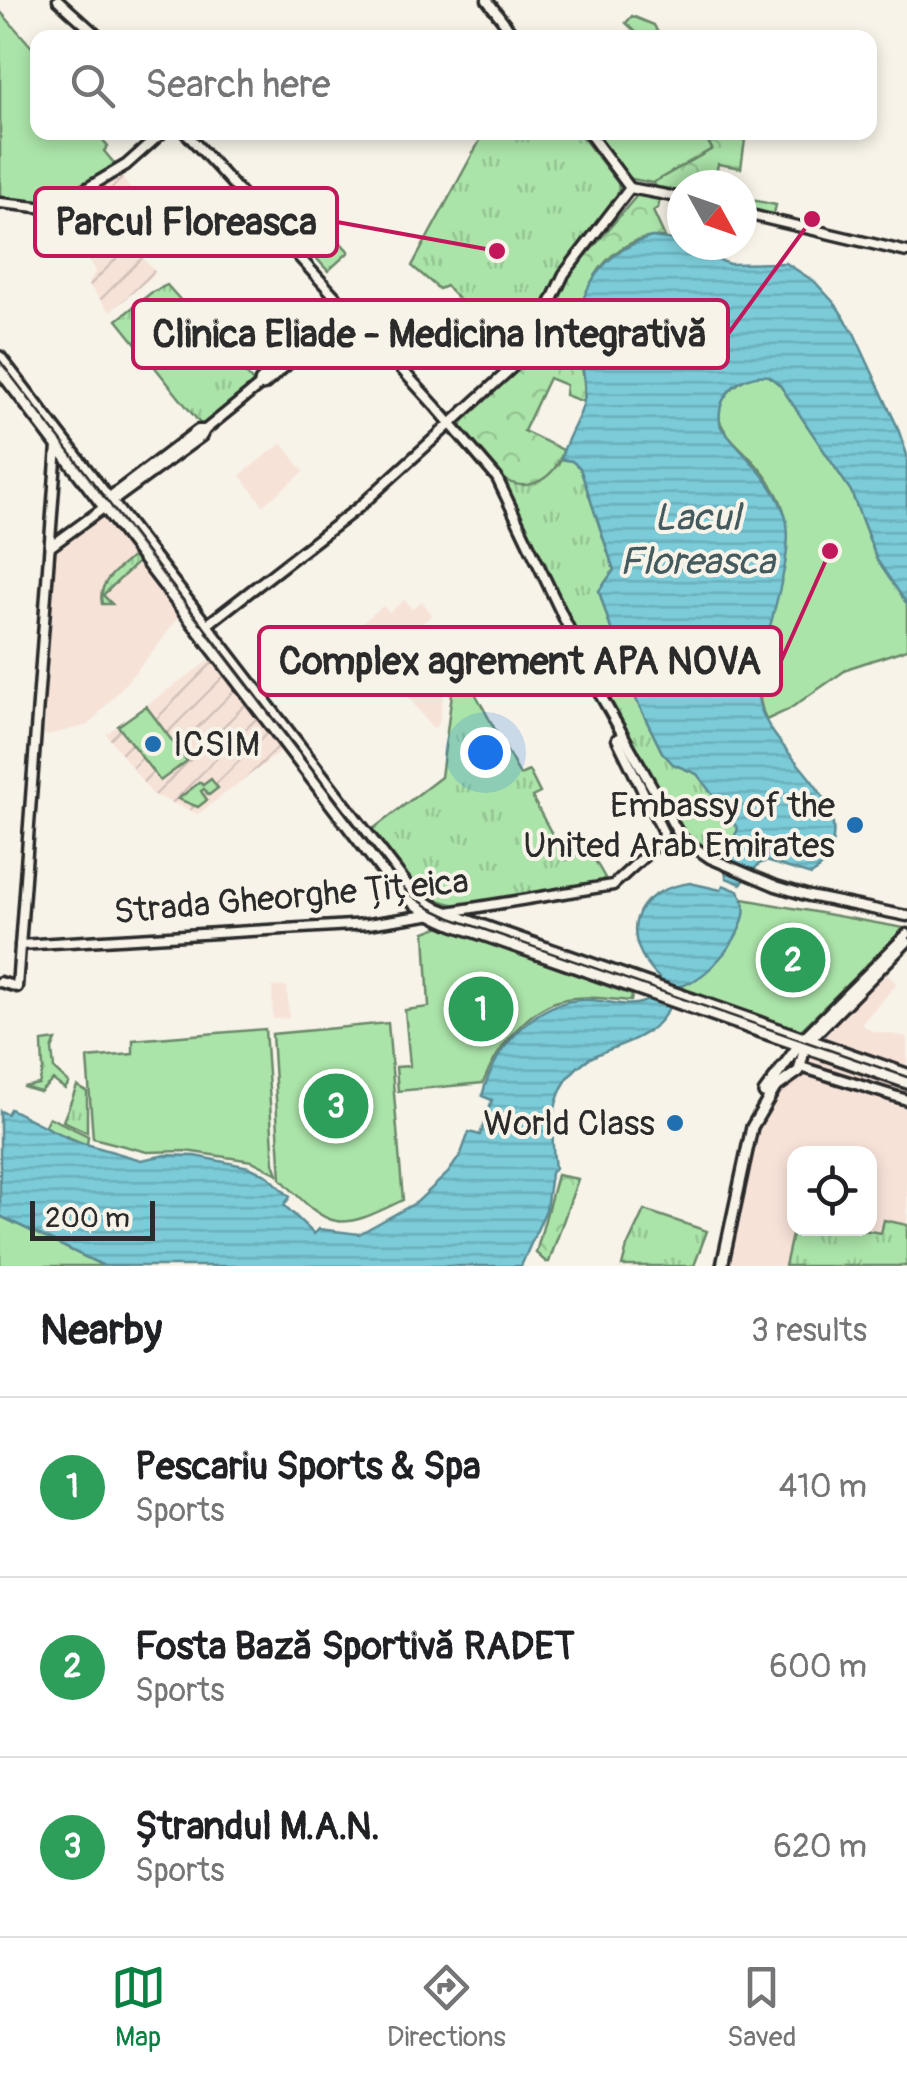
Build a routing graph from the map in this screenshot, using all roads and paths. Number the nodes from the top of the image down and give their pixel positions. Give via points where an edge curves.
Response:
1 (58, 0) edge
2 (487, 0) edge
3 (91, 30) edge
4 (510, 30) edge
5 (154, 140) edge
6 (192, 140) edge
7 (594, 140) edge
8 (630, 188) junction
9 (667, 195) edge
10 (0, 203) edge
11 (757, 217) edge
12 (907, 252) edge
13 (345, 309) junction
14 (0, 357) edge
15 (0, 371) edge
16 (436, 407) junction
17 (464, 412) junction
18 (451, 424) junction
19 (60, 459) junction
20 (108, 503) junction
21 (51, 529) junction
22 (63, 539) junction
23 (50, 547) junction
24 (203, 629) junction
25 (621, 739) junction
26 (474, 908) junction
27 (445, 912) junction
28 (429, 915) junction
29 (905, 916) edge
30 (473, 922) junction
31 (907, 934) edge
32 (907, 942) edge
33 (20, 945) junction
34 (0, 982) edge
35 (648, 988) junction
36 (804, 1044) junction
37 (787, 1062) junction
38 (801, 1067) junction
39 (907, 1074) edge
40 (788, 1080) junction
41 (907, 1082) edge
42 (907, 1100) edge
43 (719, 1266) edge

1 - 3 street
2 - 4 street
5 - 10 street via 126,165 55,206
6 - 13 street
7 - 8 street
8 - 9 street
8 - 17 street via 564,274 524,354
11 - 12 street
13 - 16 street
13 - 20 street via 202,436
14 - 20 main road
15 - 19 main road
16 - 17 street
16 - 18 street
17 - 18 street
18 - 24 street via 349,515
18 - 25 street via 507,494
19 - 20 main road
19 - 21 street
20 - 22 street
20 - 24 main road
21 - 22 street
21 - 23 street
22 - 23 street
23 - 33 street
24 - 27 main road via 402,882
24 - 28 main road via 382,871
25 - 26 street, Strada Gheorghe Țițeica via 664,834 613,886
25 - 29 street via 682,838 698,851 808,896
26 - 27 street, Strada Gheorghe Țițeica
26 - 30 street
27 - 28 street, Strada Gheorghe Țițeica
27 - 30 main road
28 - 33 street, Strada Gheorghe Țițeica
28 - 35 main road
30 - 35 main road
31 - 36 street
32 - 36 street
33 - 34 street via 17,987
35 - 36 main road
36 - 37 main road
36 - 38 main road
36 - 39 main road
36 - 41 main road
37 - 40 main road via 782,1075
37 - 43 main road via 745,1132
38 - 40 main road
38 - 42 street
40 - 43 main road via 752,1127

